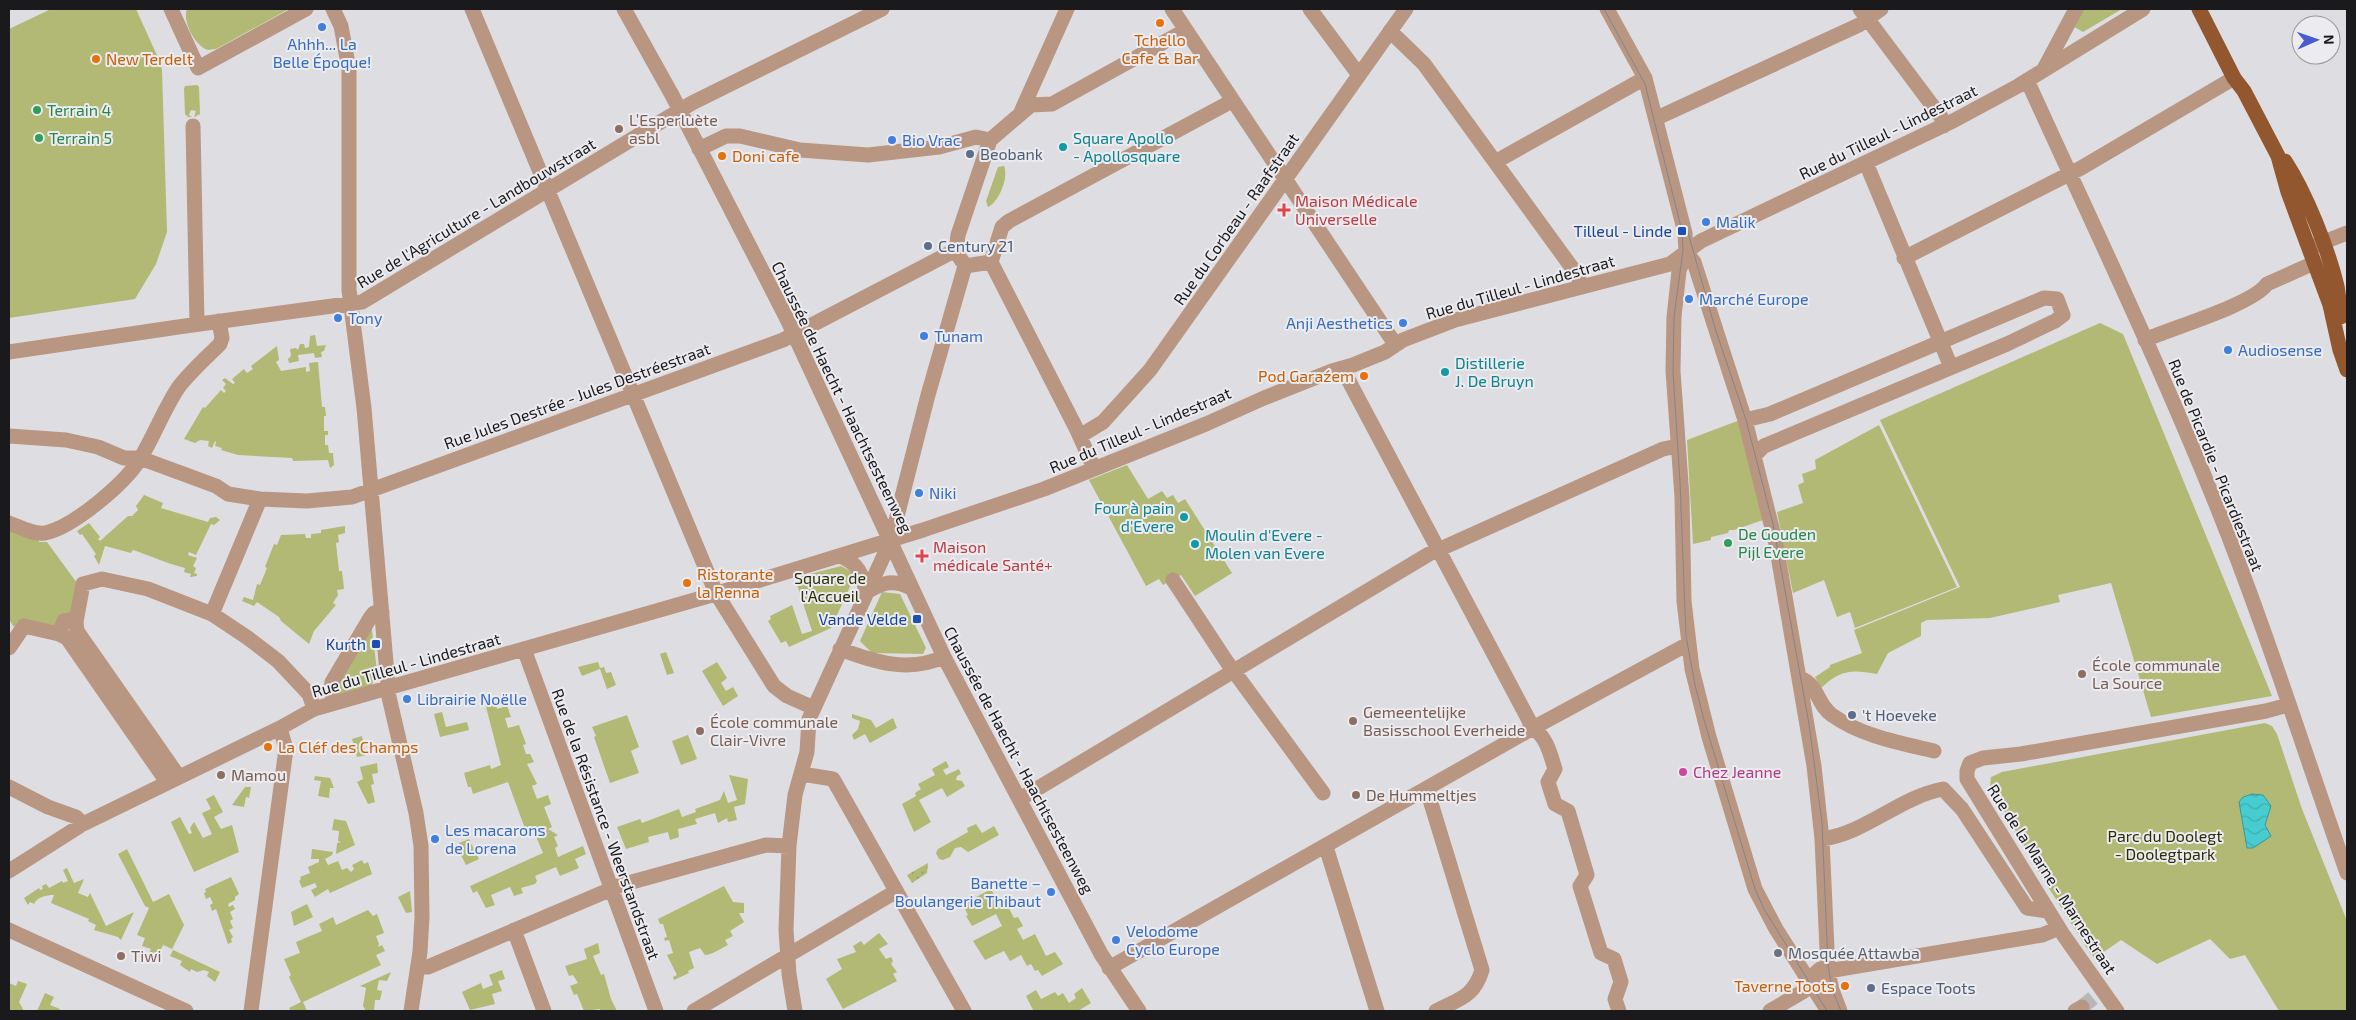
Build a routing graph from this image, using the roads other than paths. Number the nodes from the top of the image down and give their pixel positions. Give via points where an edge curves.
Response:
1 (171, 9) edge
2 (306, 9) edge
3 (333, 9) edge
4 (472, 9) edge
5 (624, 9) edge
6 (882, 9) edge
7 (1067, 9) edge
8 (1172, 9) edge
9 (1310, 9) edge
10 (1406, 9) edge
11 (1607, 9) edge
12 (1881, 9) edge
13 (2076, 9) edge
14 (2143, 9) edge
15 (2199, 9) edge
16 (1864, 14) edge
17 (1186, 30) junction
18 (1390, 31) junction
19 (2044, 70) junction
20 (1359, 75) junction
21 (1645, 78) junction
22 (2234, 78) junction
23 (2027, 80) junction
24 (1232, 101) junction
25 (680, 111) junction
26 (1018, 117) junction
27 (1657, 118) junction
28 (193, 126) dead end
29 (1944, 126) junction
30 (990, 140) junction
31 (699, 149) junction
32 (1496, 162) junction
33 (1866, 163) junction
34 (2069, 174) junction
35 (1285, 178) junction
36 (548, 191) junction
37 (2347, 233) edge
38 (2316, 251) junction
39 (956, 252) junction
40 (1686, 252) junction
41 (1904, 258) junction
42 (991, 262) junction
43 (965, 266) junction
44 (1582, 286) junction
45 (352, 303) junction
46 (219, 321) junction
47 (197, 324) junction
48 (794, 334) junction
49 (2145, 340) junction
50 (1940, 342) junction
51 (1395, 344) junction
52 (9, 352) edge
53 (1951, 367) junction
54 (1342, 368) junction
55 (2347, 369) edge
56 (632, 394) junction
57 (1770, 414) junction
58 (1745, 420) junction
59 (9, 436) edge
60 (1080, 436) junction
61 (1779, 440) junction
62 (1678, 446) junction
63 (1755, 455) junction
64 (140, 458) junction
65 (1094, 468) junction
66 (371, 490) junction
67 (902, 493) junction
68 (872, 498) junction
69 (260, 499) junction
70 (9, 523) edge
71 (891, 540) junction
72 (1438, 550) junction
73 (840, 556) junction
74 (1173, 580) dead end
75 (912, 588) junction
76 (716, 593) junction
77 (866, 593) junction
78 (382, 612) junction
79 (212, 614) junction
80 (76, 622) junction
81 (59, 634) junction
82 (1688, 644) junction
83 (9, 648) edge
84 (524, 649) junction
85 (840, 649) junction
86 (944, 657) junction
87 (1234, 671) junction
88 (1800, 678) junction
89 (388, 688) junction
90 (334, 703) junction
91 (2288, 705) junction
92 (314, 708) junction
93 (814, 708) junction
94 (280, 728) junction
95 (1533, 728) junction
96 (1934, 751) dead end
97 (802, 774) junction
98 (173, 779) junction
99 (9, 787) edge
100 (1427, 790) junction
101 (1323, 793) dead end
102 (1020, 799) junction
103 (83, 824) junction
104 (1822, 839) junction
105 (789, 846) junction
106 (1326, 847) junction
107 (9, 871) edge
108 (2347, 873) edge
109 (611, 889) junction
110 (895, 892) junction
111 (2048, 911) junction
112 (2058, 928) junction
113 (9, 930) edge
114 (514, 930) junction
115 (788, 956) junction
116 (418, 966) junction
117 (1110, 968) junction
118 (1828, 971) junction
119 (1811, 983) junction
120 (2088, 1002) edge
121 (183, 1011) edge
122 (251, 1011) edge
123 (411, 1011) edge
124 (544, 1011) edge
125 (656, 1011) edge
126 (694, 1011) edge
127 (795, 1011) edge
128 (964, 1011) edge
129 (1140, 1011) edge
130 (1377, 1011) edge
131 (1436, 1011) edge
132 (1619, 1011) edge
133 (1770, 1011) edge
134 (1828, 1011) edge
135 (1840, 1011) edge
136 (2117, 1011) edge

1 - 2 street via 198,68
3 - 45 street via 341,26 348,69 349,290
4 - 36 street
5 - 25 street, Chaussée de Haecht - Haachtsesteenweg
6 - 25 street, Rue de l'Agriculture - Landbouwstraat
7 - 26 street
8 - 17 street
9 - 20 street
10 - 18 street, Rue du Corbeau - Raafstraat
11 - 21 street
12 - 16 street
13 - 19 street
14 - 19 street, Rue du Tilleul - Lindestraat
15 - 22 main road
16 - 27 street via 1859,25
16 - 29 street via 1941,117
17 - 24 street
17 - 26 street via 1052,104 1031,106
18 - 20 street, Rue du Corbeau - Raafstraat
18 - 32 street via 1424,64
19 - 23 street, Rue du Tilleul - Lindestraat
20 - 35 street, Rue du Corbeau - Raafstraat
21 - 27 street
21 - 32 street
22 - 34 street
22 - 38 main road via 2278,156 2286,162 2296,179
23 - 29 street, Rue du Tilleul - Lindestraat
23 - 34 street, Rue de Picardie - Picardiestraat
24 - 35 street
24 - 42 street via 1009,221 997,238
25 - 31 street, Chaussée de Haecht - Haachtsesteenweg
25 - 36 street, Rue de l'Agriculture - Landbouwstraat
26 - 30 street
27 - 40 street via 1681,214
28 - 47 street
29 - 33 street, Rue du Tilleul - Lindestraat
30 - 31 street via 976,137 907,152 851,154 800,150 740,136 726,136
30 - 39 street via 958,235
31 - 48 street, Chaussée de Haecht - Haachtsesteenweg
32 - 44 street
33 - 40 street, Rue du Tilleul - Lindestraat via 1701,241
33 - 41 street
34 - 41 street
34 - 49 street, Rue de Picardie - Picardiestraat
35 - 51 street
35 - 60 street, Rue du Corbeau - Raafstraat via 1150,370 1103,422
36 - 45 street, Rue de l'Agriculture - Landbouwstraat via 362,302
36 - 56 street
37 - 38 street
38 - 49 street via 2263,290 2182,328 2170,328
38 - 55 main road
38 - 55 main road via 2338,290
39 - 43 street
39 - 48 street, Rue Jules Destrée - Jules Destréestraat
40 - 44 street, Rue du Tilleul - Lindestraat via 1670,264
40 - 58 street via 1694,262
40 - 62 street via 1679,272 1674,317 1673,371
41 - 50 street
42 - 43 street
42 - 60 street
43 - 67 street
44 - 51 street, Rue du Tilleul - Lindestraat via 1455,320
45 - 46 street, Rue de l'Agriculture - Landbouwstraat
45 - 66 street
46 - 47 street, Rue de l'Agriculture - Landbouwstraat
46 - 64 street via 220,344 179,387
47 - 52 street, Rue de l'Agriculture - Landbouwstraat
48 - 56 street, Rue Jules Destrée - Jules Destréestraat
48 - 68 street, Chaussée de Haecht - Haachtsesteenweg
49 - 91 street, Rue de Picardie - Picardiestraat via 2214,498
50 - 53 street
50 - 53 street via 2044,298 2057,299 2063,315 2055,321
50 - 57 street
51 - 54 street, Rue du Tilleul - Lindestraat via 1384,352
53 - 61 street
54 - 65 street, Rue du Tilleul - Lindestraat
54 - 72 street
56 - 66 street, Rue Jules Destrée - Jules Destréestraat
56 - 76 street
57 - 58 street
57 - 61 street
58 - 63 street
59 - 64 street, Rue Jules Destrée - Jules Destréestraat via 66,440 98,447 124,458
60 - 65 street
61 - 63 street via 1764,446
62 - 72 street via 1663,449
62 - 82 street
63 - 88 street via 1772,524
64 - 69 street, Rue Jules Destrée - Jules Destréestraat via 216,486 228,494
64 - 70 street via 131,472 106,496 46,533
65 - 71 street, Rue du Tilleul - Lindestraat via 1044,489
66 - 69 street, Rue Jules Destrée - Jules Destréestraat via 352,497 308,501
66 - 78 street
67 - 68 street via 899,499 889,502
67 - 71 street
68 - 71 street, Chaussée de Haecht - Haachtsesteenweg
69 - 79 street
71 - 73 street, Rue du Tilleul - Lindestraat
71 - 75 street, Chaussée de Haecht - Haachtsesteenweg
71 - 77 street
72 - 87 street
72 - 95 street
73 - 76 street, Rue du Tilleul - Lindestraat
73 - 77 street via 851,560 861,572
74 - 87 street
75 - 77 street via 902,583 881,583
75 - 86 street, Chaussée de Haecht - Haachtsesteenweg
76 - 84 street, Rue du Tilleul - Lindestraat
76 - 93 street via 774,686
77 - 85 street
78 - 89 street
78 - 90 street via 374,612 332,682
79 - 80 street via 148,589 102,579 83,584
79 - 92 street via 278,661 309,694
80 - 81 street via 64,621
80 - 98 street via 77,631
81 - 83 street via 24,626
81 - 98 street via 66,638
82 - 95 street
82 - 119 street via 1704,720 1755,889
84 - 89 street, Rue du Tilleul - Lindestraat
84 - 109 street, Rue de la Résistance - Weerstandstraat
85 - 86 street via 885,664 930,663
85 - 93 street
86 - 102 street, Chaussée de Haecht - Haachtsesteenweg
87 - 101 street
87 - 102 street
88 - 96 street via 1810,683 1825,709 1833,716 1877,736
88 - 104 street via 1809,724
89 - 90 street, Rue du Tilleul - Lindestraat
89 - 116 street via 416,813 420,846 422,917
90 - 92 street, Rue du Tilleul - Lindestraat
91 - 108 street, Rue de Picardie - Picardiestraat
91 - 111 street, Rue de la Marne - Marnestraat via 2021,754 1983,758 1970,763 1966,770 1967,779
92 - 94 street, Rue du Tilleul - Lindestraat
93 - 97 street via 809,719
94 - 98 street, Rue du Tilleul - Lindestraat
94 - 122 street via 286,749
95 - 100 street
95 - 132 street via 1543,735 1549,748 1555,769 1548,782 1552,797 1555,804 1568,811 1579,847 1587,875 1580,886 1601,953 1614,959 1621,982 1615,999
97 - 105 street via 795,795
97 - 110 street via 832,780
98 - 103 street, Rue du Tilleul - Lindestraat
99 - 103 street via 76,817
100 - 106 street
100 - 131 street via 1482,970 1477,985 1468,994
102 - 117 street, Chaussée de Haecht - Haachtsesteenweg
103 - 107 street, Rue du Tilleul - Lindestraat
104 - 111 street via 1840,836 1908,801 1943,789 1962,809 2027,908
104 - 118 street
105 - 109 street via 766,845
105 - 115 street
106 - 117 street
106 - 130 street
109 - 114 street
109 - 125 street, Rue de la Résistance - Weerstandstraat
110 - 115 street
110 - 128 street
111 - 112 street, Rue de la Marne - Marnestraat
112 - 118 street via 2042,935
112 - 120 street, Rue de la Marne - Marnestraat
113 - 121 street
114 - 116 street via 428,967
114 - 124 street
115 - 126 street
115 - 127 street
116 - 123 street
117 - 129 street, Chaussée de Haecht - Haachtsesteenweg
118 - 119 street via 1822,979
118 - 135 street
119 - 133 street via 1804,991
119 - 134 street
120 - 136 street, Rue de la Marne - Marnestraat

